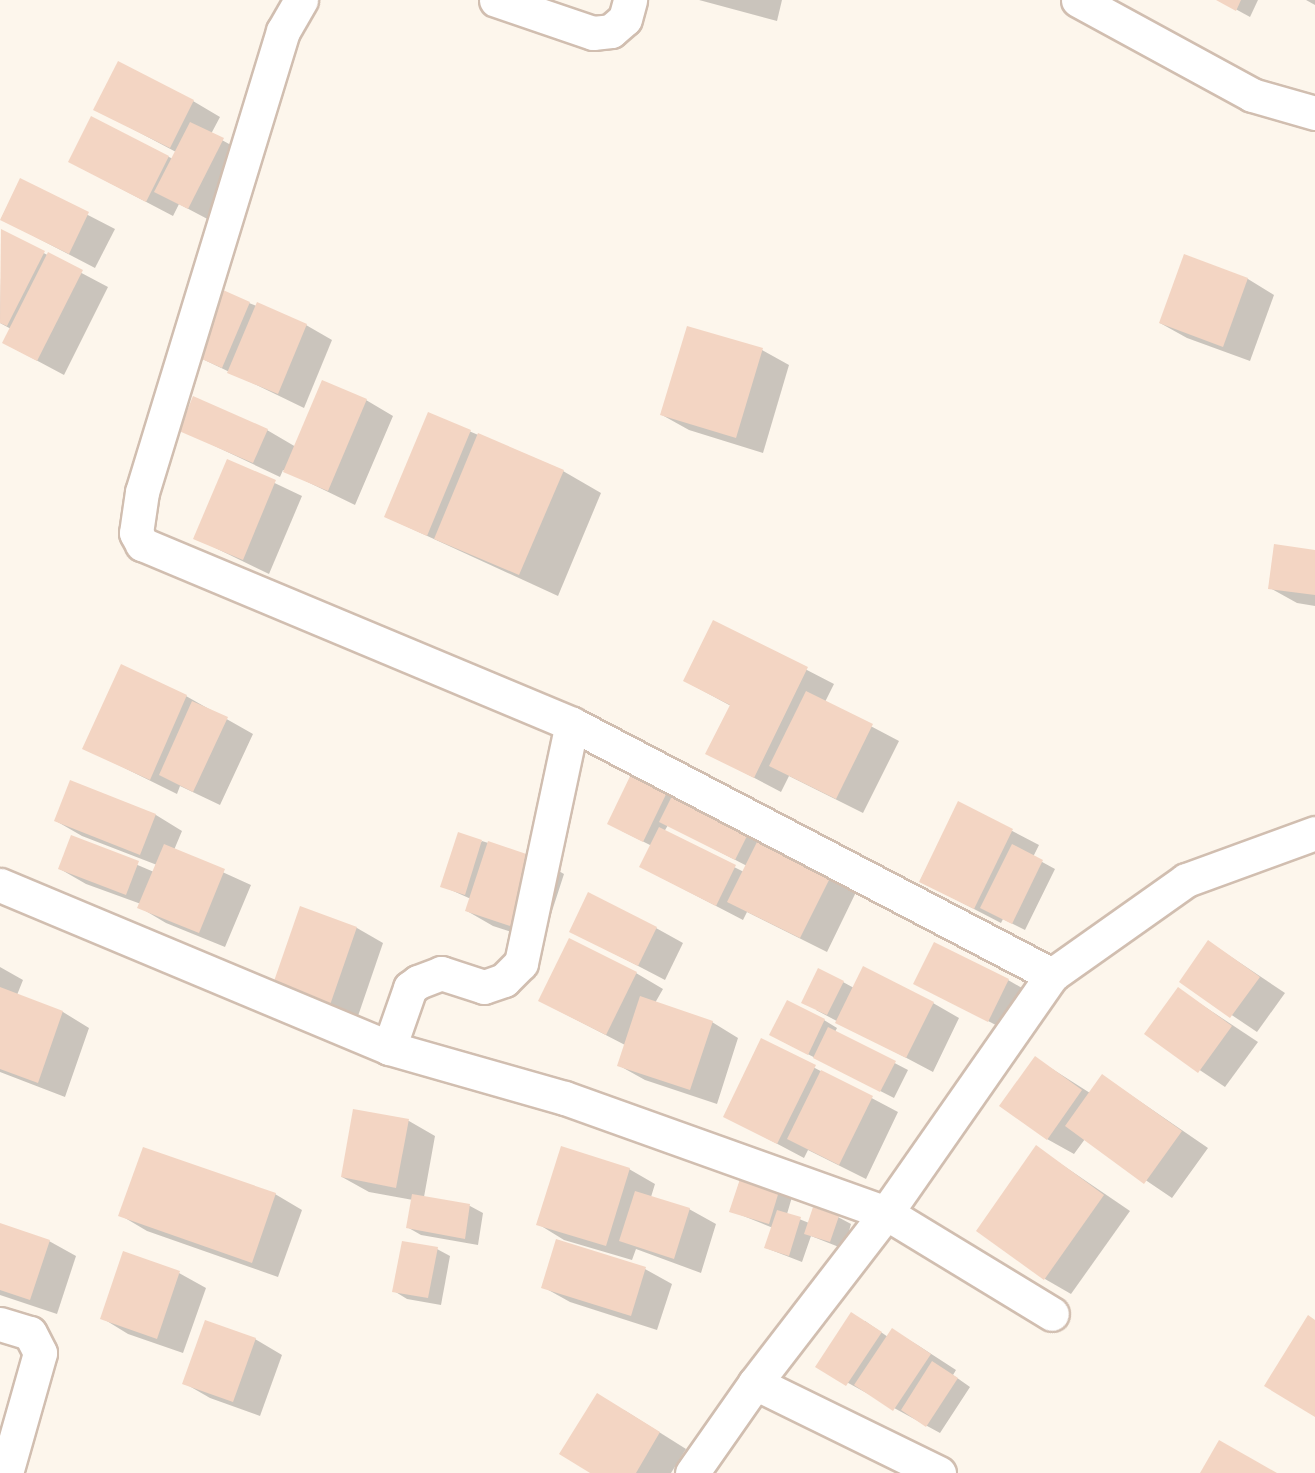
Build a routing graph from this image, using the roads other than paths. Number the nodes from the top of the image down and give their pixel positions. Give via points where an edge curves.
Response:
1 (302, 0) edge
2 (496, 0) edge
3 (630, 0) edge
4 (1078, 0) edge
5 (1315, 113) edge
6 (572, 724) junction
7 (1315, 833) edge
8 (0, 885) edge
9 (1052, 975) junction
10 (389, 1048) junction
11 (886, 1213) junction
12 (1052, 1314) dead end
13 (0, 1324) edge
14 (755, 1383) junction
15 (6, 1473) edge
16 (692, 1473) edge
17 (939, 1473) edge

1 - 6 street via 283,31 142,492 136,533 142,544 163,555
2 - 3 street via 593,33 611,31 625,19
4 - 5 street via 1252,95
6 - 9 street
6 - 10 street via 521,963 504,980 484,987 441,973 418,982 410,988
7 - 9 street via 1186,880
8 - 10 street
9 - 11 street
10 - 11 street via 565,1098
11 - 12 street
11 - 14 street
13 - 15 street via 30,1334 40,1353
14 - 16 street
14 - 17 street

